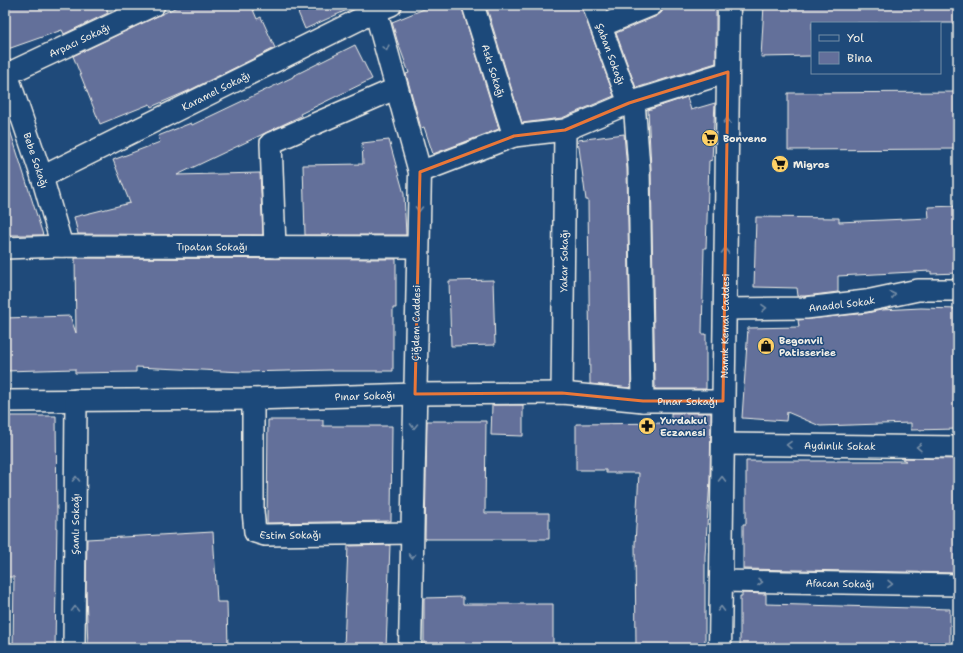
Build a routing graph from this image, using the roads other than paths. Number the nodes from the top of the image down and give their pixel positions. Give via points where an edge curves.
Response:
1 (154, 5) edge
2 (473, 5) edge
3 (593, 5) edge
4 (652, 5) edge
5 (729, 5) edge
6 (380, 7) edge
7 (601, 26) junction
8 (728, 72) junction
9 (6, 74) edge
10 (397, 88) junction
11 (631, 102) junction
12 (565, 130) junction
13 (514, 136) junction
14 (420, 172) junction
15 (42, 177) junction
16 (62, 246) junction
17 (275, 247) junction
18 (418, 247) junction
19 (5, 248) edge
20 (958, 290) edge
21 (725, 309) junction
22 (562, 393) junction
23 (415, 394) junction
24 (253, 399) junction
25 (76, 400) junction
26 (5, 401) edge
27 (643, 401) junction
28 (723, 401) junction
29 (723, 444) junction
30 (958, 447) edge
31 (412, 533) junction
32 (721, 581) junction
33 (958, 585) edge
34 (74, 648) edge
35 (410, 648) edge
36 (720, 648) edge

1 - 9 street, Arpacı Sokağı
2 - 13 street, Askı Sokağı
3 - 7 street, Şaban Sokağı
4 - 7 street
5 - 8 main road, Namık Kemal Caddesi
6 -> 10 main road, Çiğdem Caddesi
6 - 15 street, Karamel Sokağı
7 - 11 street, Şaban Sokağı
8 - 11 street
21 -> 8 main road, Namık Kemal Caddesi
9 - 15 street, Bebe Sokağı
10 - 14 main road, Çiğdem Caddesi
10 - 17 street via 271,143
11 - 12 street
11 - 27 street, Şaban Sokağı via 639,168
12 - 13 street
12 - 22 street, Yakar Sokağı
13 - 14 street
14 -> 18 main road, Çiğdem Caddesi
15 - 16 street, Bebe Sokağı
16 - 17 street, Tıpatan Sokağı
16 - 19 street, Tıpatan Sokağı
17 - 18 street, Tıpatan Sokağı
18 - 23 main road, Çiğdem Caddesi
21 -> 20 street, Anadol Sokak via 806,308 866,301 918,290
21 - 28 main road, Namık Kemal Caddesi
22 - 23 street, Pınar Sokağı
22 - 27 street, Pınar Sokağı
23 - 24 street, Pınar Sokağı
23 -> 31 main road, Çiğdem Caddesi
24 - 25 street, Pınar Sokağı
24 - 31 street, Estim Sokağı via 255,532 265,535
25 - 26 street, Pınar Sokağı
34 -> 25 street, Şamlı Sokağı
27 - 28 street, Pınar Sokağı
28 - 29 main road, Namık Kemal Caddesi
30 -> 29 street, Aydınlık Sokak
32 -> 29 main road, Namık Kemal Caddesi
31 -> 35 main road, Çiğdem Caddesi
32 -> 33 street, Afacan Sokağı
36 -> 32 main road, Namık Kemal Caddesi

